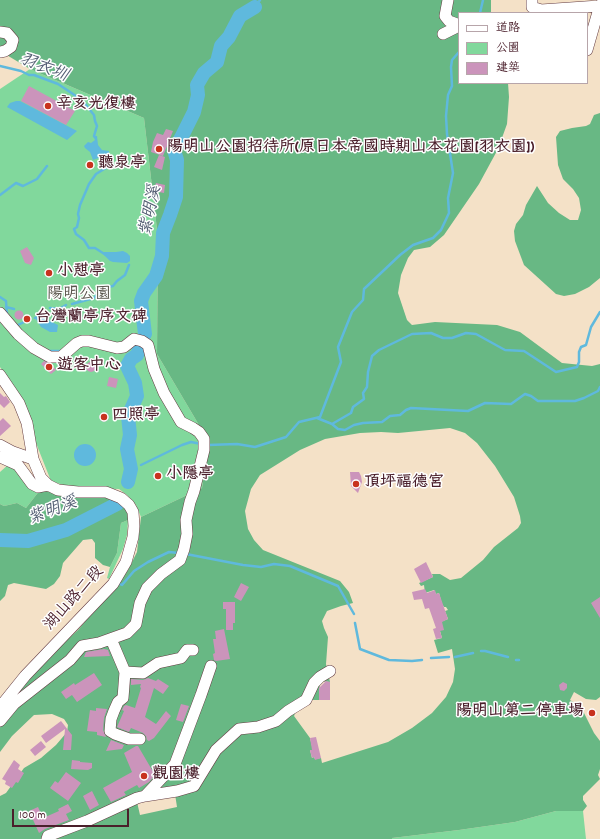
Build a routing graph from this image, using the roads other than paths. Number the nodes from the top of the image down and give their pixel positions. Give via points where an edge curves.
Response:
1 (448, 0) edge
2 (532, 0) edge
3 (600, 5) edge
4 (0, 32) edge
5 (443, 34) dead end
6 (588, 47) edge
7 (0, 52) edge
8 (0, 313) edge
9 (0, 375) edge
10 (0, 445) edge
11 (0, 457) edge
12 (33, 459) junction
13 (48, 486) junction
14 (111, 639) junction
15 (193, 650) dead end
16 (211, 666) dead end
17 (330, 671) dead end
18 (125, 672) junction
19 (0, 707) edge
20 (0, 721) edge
21 (140, 739) dead end
22 (145, 796) junction
23 (46, 839) edge

1 - 5 street via 446,16 448,21 457,24 455,28
2 - 3 street via 532,7 541,10
3 - 6 street
4 - 7 street via 7,33 13,40 12,47
8 - 14 street via 18,334 34,348 50,357 61,357 82,341 117,348 124,347 134,339 142,341 148,345 164,394 181,422 199,432 204,445 186,520 187,534 180,560 147,588 140,603 136,624 127,633
9 - 12 street via 19,403 27,423
10 - 12 street
11 - 13 street, 湖山路二段 via 18,465 32,484 38,487
12 - 13 street via 41,478
13 - 19 street, 湖山路二段 via 58,490 106,492 121,498 134,512 134,537 126,562 113,584 25,676
14 - 18 street
14 - 20 street via 82,646 70,660 14,704
15 - 18 street via 187,650 181,658 153,665 143,673
16 - 22 street via 175,764
17 - 22 street via 314,683 306,700 276,721 258,727 239,729 216,750 194,786 177,792
18 - 21 street via 122,698 111,719 110,731 129,739
22 - 23 street

